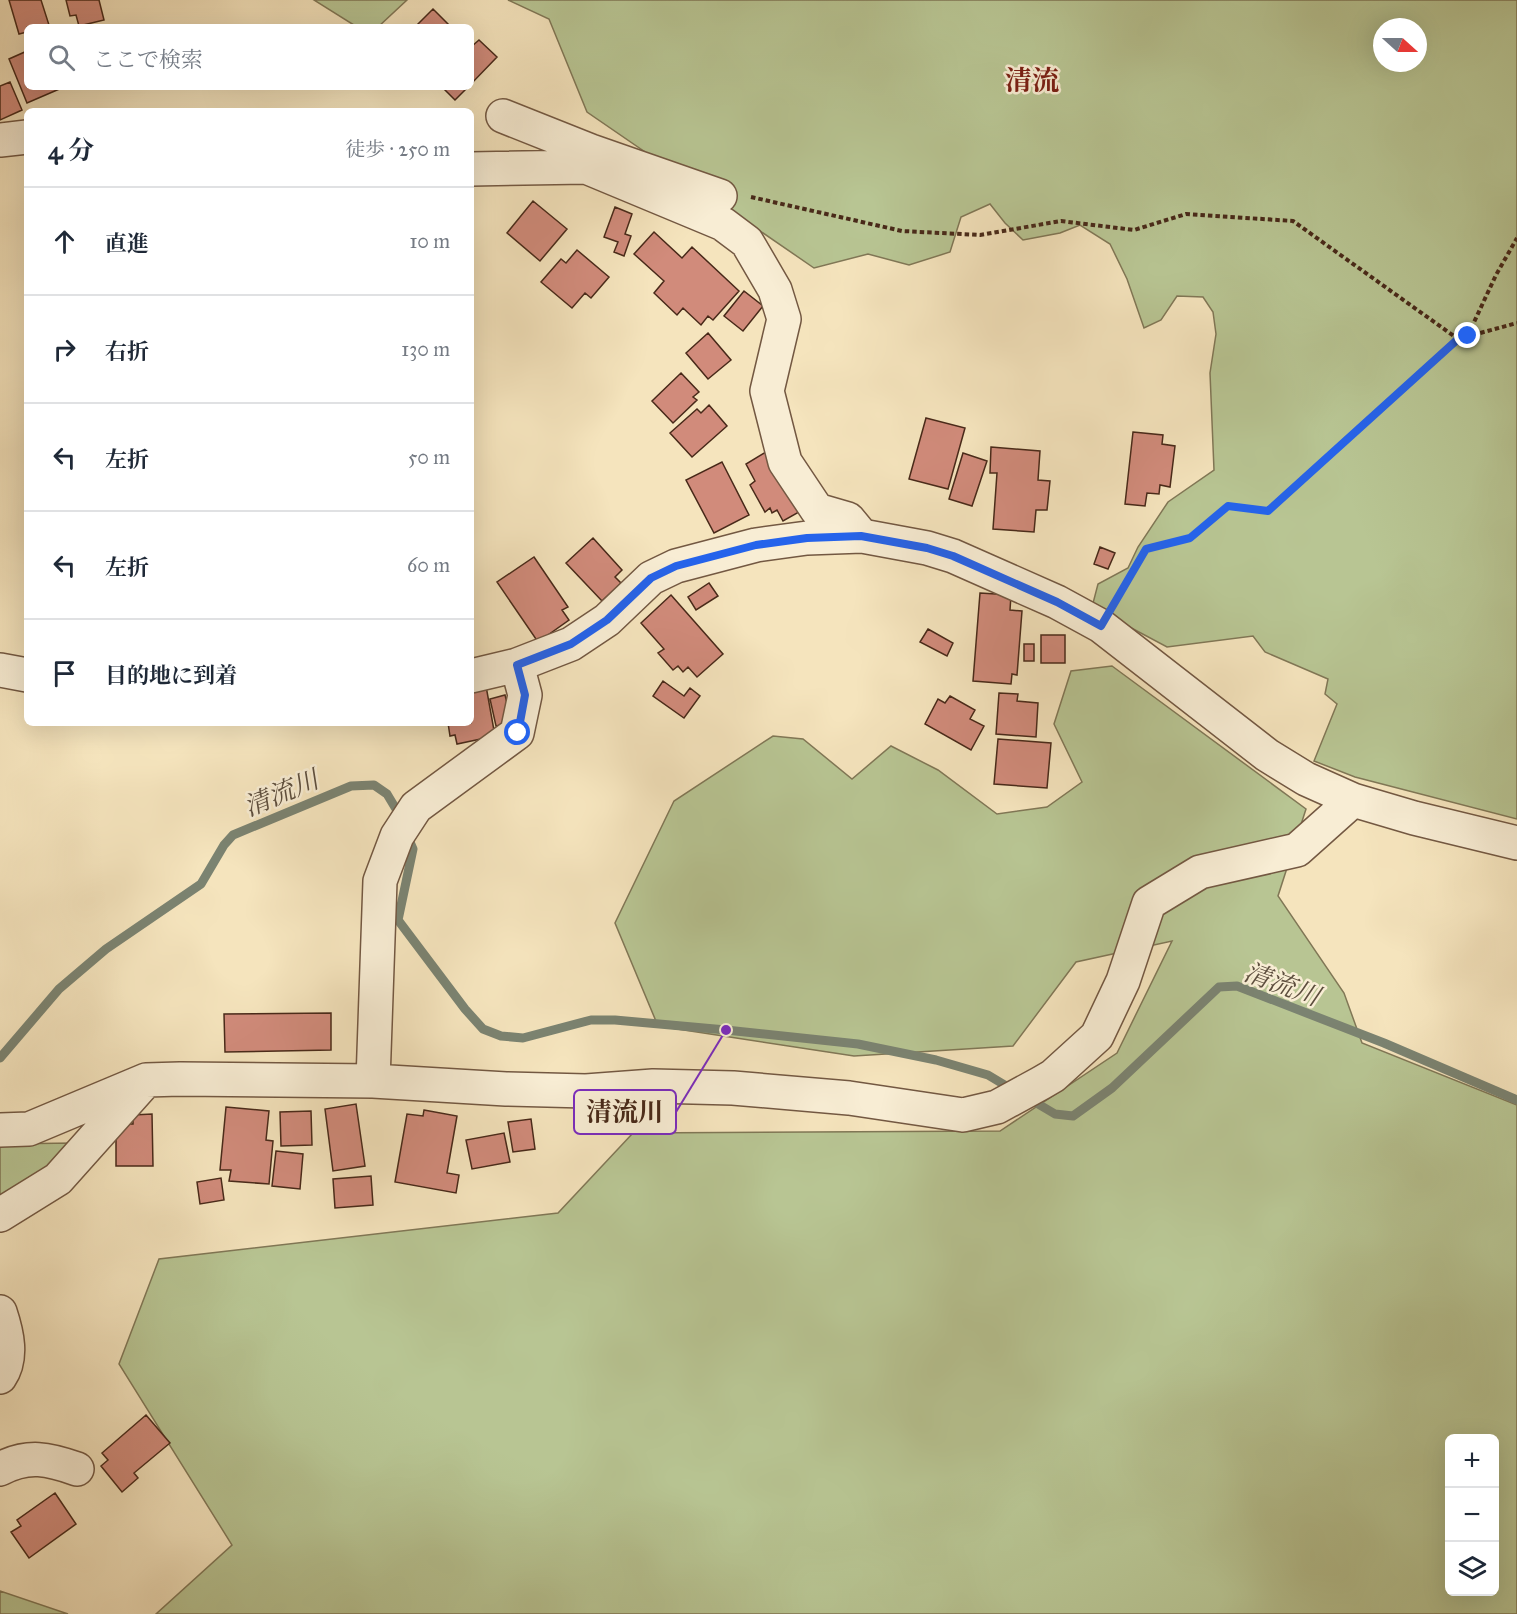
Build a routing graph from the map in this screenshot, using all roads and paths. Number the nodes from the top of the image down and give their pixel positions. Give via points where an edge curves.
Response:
1 (503, 116) dead end
2 (24, 137) edge
3 (0, 140) edge
4 (589, 159) junction
5 (474, 169) edge
6 (720, 196) joint
7 (1517, 238) edge
8 (1517, 323) edge
9 (1468, 336) junction
10 (1458, 339) junction
11 (861, 536) junction
12 (1101, 626) junction
13 (517, 665) junction
14 (0, 670) edge
15 (24, 674) edge
16 (474, 675) edge
17 (1353, 800) junction
18 (1517, 843) edge
19 (146, 1080) junction
20 (373, 1081) junction
21 (0, 1130) edge
22 (0, 1215) edge
23 (0, 1312) edge
24 (0, 1377) edge
25 (0, 1469) edge
26 (77, 1469) dead end

1 - 4 street
2 - 3 street
4 - 5 street
4 - 6 street
4 - 11 street via 723,224 747,242 776,290 784,319 767,391 785,462 817,510 848,519
6 - 10 path via 756,197 902,231 980,235 1061,221 1134,230 1186,214 1293,221
7 - 9 path
8 - 9 path
9 - 10 path
10 - 12 path via 1268,511 1228,506 1190,538 1146,549
11 - 12 street via 953,556
11 - 13 street via 756,545 676,566 651,578 607,620 571,644
12 - 17 street via 1267,755 1306,779
13 - 16 street
13 - 20 street via 525,695 518,733 416,807 397,836 380,881
14 - 15 street
17 - 18 street
17 - 20 street via 1297,850 1200,872 1149,903 1123,981 1097,1036 1053,1076 997,1107 963,1115 849,1098 733,1088 653,1086 586,1091
19 - 20 street
19 - 21 street via 29,1129
19 - 22 street via 58,1179
23 - 24 street via 7,1332 7,1354
25 - 26 street via 33,1458

